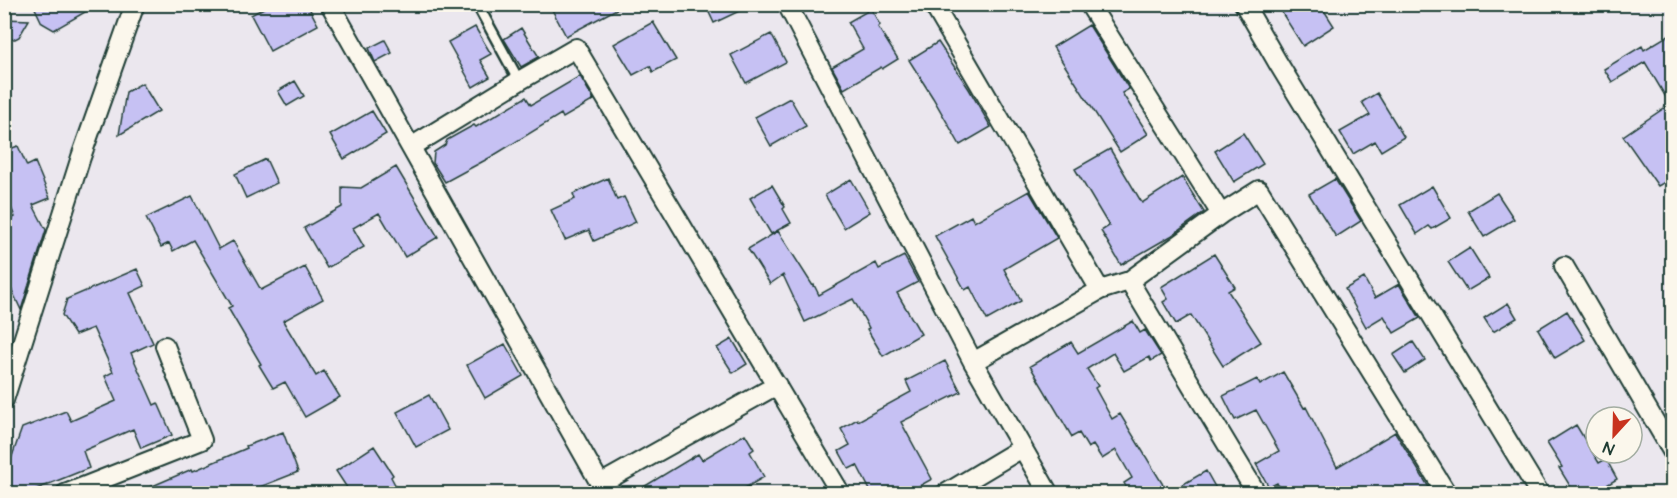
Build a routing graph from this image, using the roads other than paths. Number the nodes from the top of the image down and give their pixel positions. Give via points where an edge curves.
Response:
1 (135, 4) edge
2 (330, 4) edge
3 (477, 4) edge
4 (787, 4) edge
5 (933, 4) edge
6 (1089, 4) edge
7 (1244, 4) edge
8 (519, 81) junction
9 (411, 147) junction
10 (1221, 214) junction
11 (1564, 266) dead end
12 (1129, 281) junction
13 (1100, 290) junction
14 (165, 346) dead end
15 (973, 362) junction
16 (777, 385) junction
17 (4, 400) edge
18 (1022, 448) junction
19 (1672, 451) edge
20 (603, 489) edge
21 (65, 494) edge
22 (842, 494) edge
23 (945, 494) edge
24 (1049, 494) edge
25 (1257, 494) edge
26 (1447, 494) edge
27 (1540, 494) edge

1 - 17 street via 81,157
2 - 9 street
3 - 8 lane
4 - 15 street
5 - 13 street
6 - 10 street
7 - 27 street
8 - 9 street
8 - 16 street via 576,48
9 - 20 street
10 - 12 street
10 - 26 street via 1259,190
11 - 19 street
12 - 13 street
12 - 25 street
13 - 15 street
14 - 21 street via 202,440
15 - 18 street
16 - 20 street
16 - 22 street
18 - 23 street
18 - 24 street

